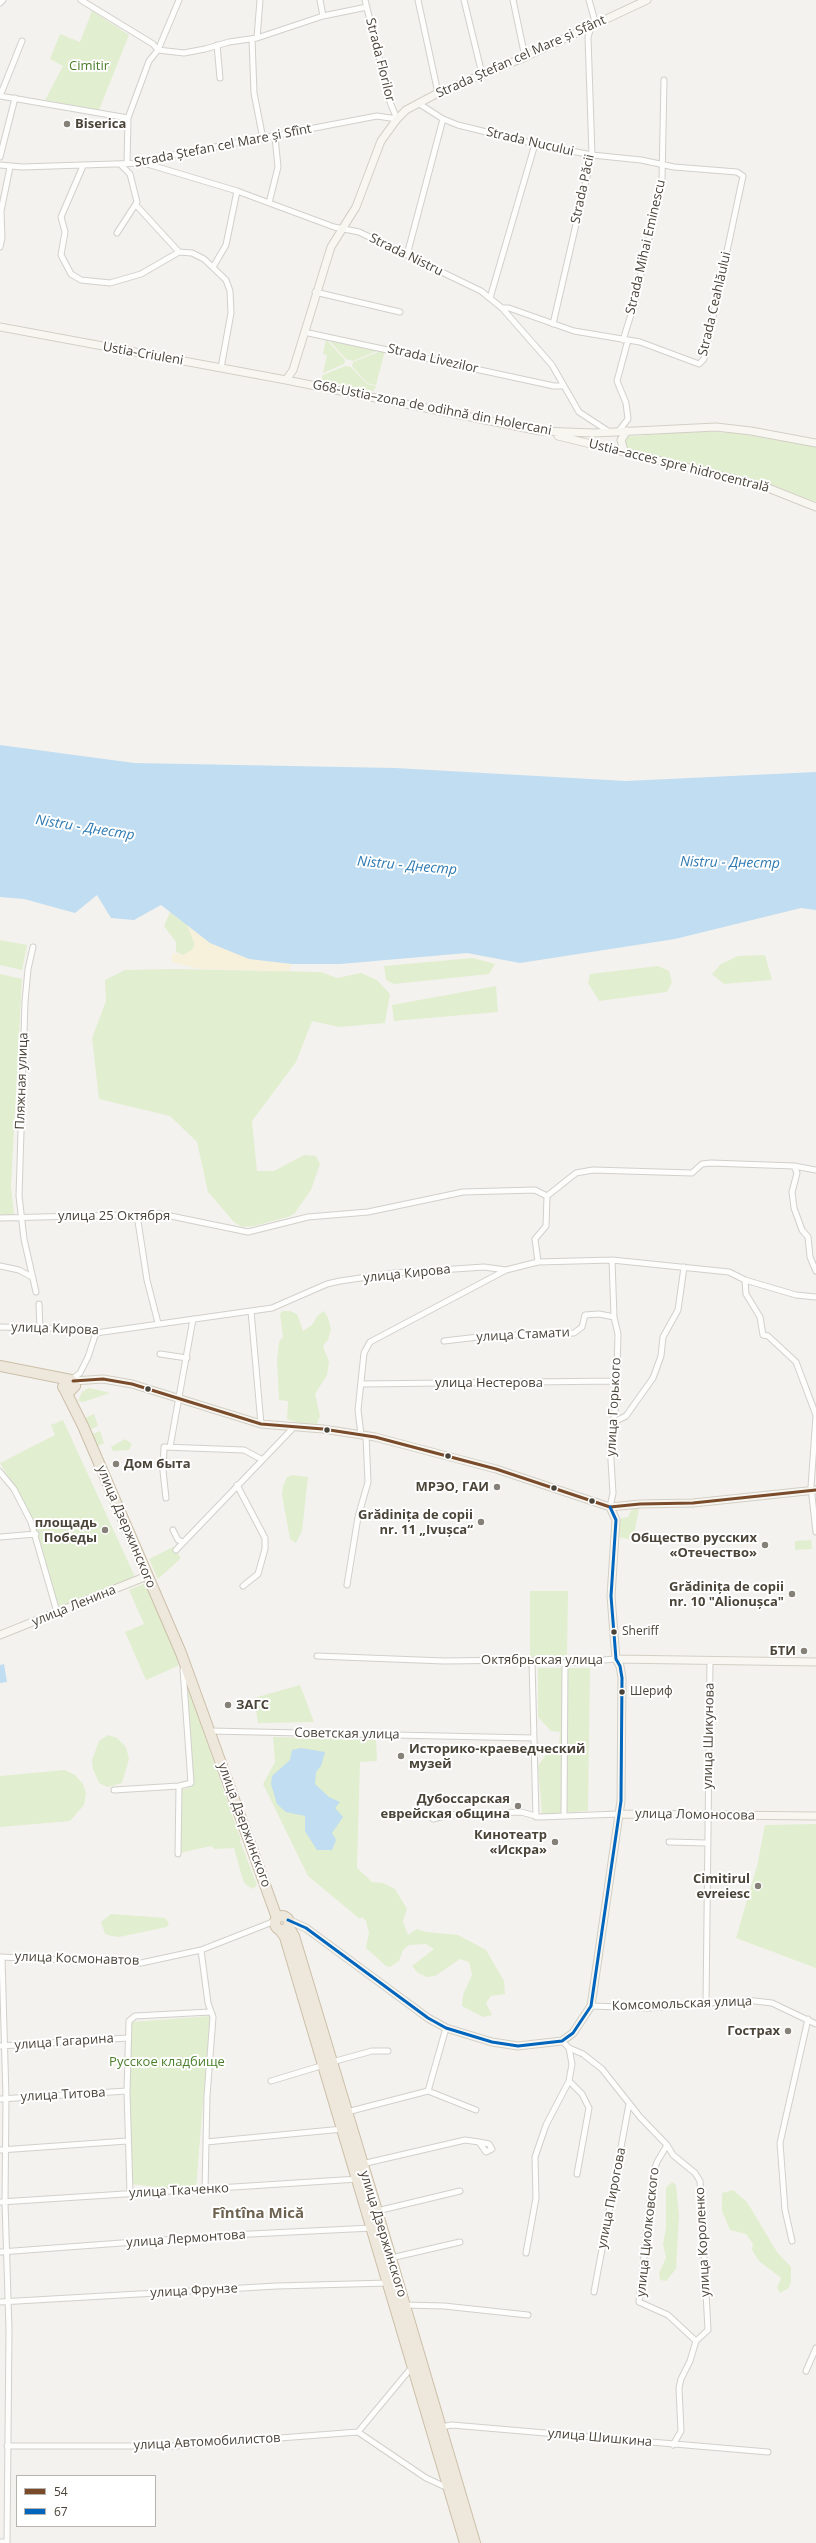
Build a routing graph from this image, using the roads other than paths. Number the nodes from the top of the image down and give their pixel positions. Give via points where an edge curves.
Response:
1 (3, 0) edge
2 (81, 0) edge
3 (178, 0) edge
4 (260, 0) edge
5 (320, 0) edge
6 (365, 0) edge
7 (418, 0) edge
8 (464, 0) edge
9 (513, 0) edge
10 (589, 0) edge
11 (647, 0) edge
12 (0, 2) edge
13 (367, 7) junction
14 (322, 16) junction
15 (593, 26) junction
16 (255, 38) junction
17 (22, 41) dead end
18 (217, 45) junction
19 (158, 50) junction
20 (525, 56) junction
21 (482, 74) junction
22 (220, 78) dead end
23 (664, 80) dead end
24 (438, 93) junction
25 (0, 96) edge
26 (15, 98) junction
27 (418, 103) junction
28 (128, 118) junction
29 (397, 119) junction
30 (443, 119) junction
31 (275, 137) junction
32 (263, 139) junction
33 (535, 144) junction
34 (592, 156) junction
35 (0, 157) edge
36 (144, 163) junction
37 (0, 165) edge
38 (124, 165) junction
39 (662, 165) junction
40 (83, 166) junction
41 (10, 167) junction
42 (737, 172) joint
43 (237, 191) junction
44 (269, 203) junction
45 (136, 205) junction
46 (342, 228) junction
47 (117, 234) dead end
48 (0, 247) edge
49 (179, 252) junction
50 (407, 255) junction
51 (213, 268) junction
52 (315, 292) junction
53 (490, 298) junction
54 (502, 308) junction
55 (400, 312) dead end
56 (553, 324) junction
57 (0, 327) edge
58 (304, 332) junction
59 (626, 340) junction
60 (221, 368) junction
61 (286, 380) junction
62 (563, 386) junction
63 (540, 431) junction
64 (627, 431) junction
65 (614, 432) junction
66 (816, 443) edge
67 (624, 451) junction
68 (816, 507) edge
69 (33, 947) dead end
70 (794, 1166) junction
71 (816, 1170) edge
72 (547, 1196) junction
73 (137, 1215) junction
74 (22, 1216) junction
75 (0, 1218) edge
76 (612, 1260) junction
77 (538, 1262) junction
78 (0, 1266) edge
79 (684, 1267) junction
80 (506, 1270) junction
81 (816, 1271) edge
82 (32, 1277) junction
83 (745, 1280) junction
84 (36, 1292) dead end
85 (816, 1297) edge
86 (39, 1304) dead end
87 (251, 1311) junction
88 (614, 1317) junction
89 (193, 1319) junction
90 (158, 1323) junction
91 (0, 1327) edge
92 (40, 1329) junction
93 (96, 1333) junction
94 (444, 1341) dead end
95 (160, 1354) dead end
96 (187, 1358) junction
97 (0, 1366) edge
98 (616, 1382) junction
99 (361, 1384) junction
100 (70, 1385) junction
101 (178, 1397) junction
102 (816, 1415) edge
103 (614, 1422) junction
104 (261, 1424) junction
105 (294, 1427) junction
106 (364, 1435) junction
107 (170, 1447) junction
108 (261, 1459) junction
109 (0, 1472) edge
110 (237, 1485) junction
111 (814, 1491) edge
112 (166, 1498) dead end
113 (610, 1507) junction
114 (174, 1530) dead end
115 (816, 1532) edge
116 (36, 1534) junction
117 (0, 1537) edge
118 (183, 1542) junction
119 (176, 1550) dead end
120 (147, 1576) junction
121 (347, 1585) dead end
122 (243, 1586) dead end
123 (57, 1612) junction
124 (0, 1635) edge
125 (181, 1652) junction
126 (317, 1656) dead end
127 (616, 1659) junction
128 (710, 1661) junction
129 (532, 1662) junction
130 (816, 1662) edge
131 (565, 1663) junction
132 (210, 1731) junction
133 (533, 1738) junction
134 (179, 1786) junction
135 (114, 1790) dead end
136 (620, 1814) junction
137 (708, 1815) junction
138 (564, 1816) junction
139 (816, 1816) edge
140 (536, 1817) junction
141 (433, 1819) dead end
142 (669, 1842) dead end
143 (707, 1843) junction
144 (178, 1854) dead end
145 (280, 1921) junction
146 (202, 1950) junction
147 (1, 1957) edge
148 (706, 2003) junction
149 (591, 2006) junction
150 (210, 2012) junction
151 (808, 2019) junction
152 (816, 2024) edge
153 (446, 2028) junction
154 (128, 2038) junction
155 (562, 2041) junction
156 (2, 2046) edge
157 (569, 2048) junction
158 (388, 2051) dead end
159 (328, 2063) junction
160 (271, 2081) dead end
161 (569, 2081) junction
162 (126, 2091) junction
163 (428, 2091) junction
164 (3, 2098) edge
165 (629, 2104) junction
166 (476, 2110) dead end
167 (347, 2112) junction
168 (343, 2129) junction
169 (127, 2141) junction
170 (206, 2142) junction
171 (479, 2142) dead end
172 (667, 2145) junction
173 (0, 2150) edge
174 (6, 2150) junction
175 (362, 2164) junction
176 (577, 2174) dead end
177 (358, 2179) junction
178 (205, 2191) junction
179 (460, 2191) dead end
180 (130, 2193) junction
181 (2, 2202) edge
182 (377, 2211) junction
183 (372, 2228) junction
184 (792, 2241) dead end
185 (460, 2242) dead end
186 (0, 2252) edge
187 (7, 2252) junction
188 (526, 2253) dead end
189 (391, 2258) junction
190 (389, 2283) junction
191 (594, 2292) dead end
192 (8, 2301) junction
193 (0, 2302) edge
194 (401, 2305) junction
195 (528, 2315) dead end
196 (696, 2341) junction
197 (816, 2348) edge
198 (413, 2366) junction
199 (806, 2371) dead end
200 (437, 2428) junction
201 (358, 2432) junction
202 (673, 2445) junction
203 (7, 2446) junction
204 (768, 2452) dead end
205 (448, 2488) junction
206 (0, 2542) edge
207 (7, 2542) edge
208 (465, 2543) edge
209 (475, 2543) edge

1 - 12 street
2 - 19 street via 153,44
3 - 19 street
4 - 16 street
5 - 14 street
6 - 13 street, Strada Florilor
7 - 24 street
8 - 21 street
9 - 20 street
10 - 15 street, Strada Păcii
11 - 15 street, Strada Ștefan cel Mare și Sfânt
13 - 14 street
13 - 29 street, Strada Florilor via 390,102
14 - 16 street
15 - 20 street, Strada Ștefan cel Mare și Sfânt
15 - 34 street, Strada Păcii via 588,37
16 - 18 street
16 - 32 street via 254,93
17 - 25 street
18 - 19 street via 194,52
18 - 22 street
19 - 28 street via 149,61
20 - 21 street, Strada Ștefan cel Mare și Sfânt
21 - 24 street, Strada Ștefan cel Mare și Sfânt
23 - 39 street, Strada Mihai Eminescu
24 - 27 street, Strada Ștefan cel Mare și Sfânt
25 - 26 street
26 - 28 street
26 - 35 street
27 - 29 street, Strada Ștefan cel Mare și Sfânt
27 - 30 street, Strada Nucului
28 - 38 street
29 - 31 street, Strada Ștefan cel Mare și Sfînt via 377,116
29 - 46 street via 381,142 362,196
30 - 33 street, Strada Nucului
30 - 50 street
31 - 32 street, Strada Ștefan cel Mare și Sfînt
31 - 44 street via 278,167
32 - 36 street, Strada Ștefan cel Mare și Sfînt via 168,156
33 - 34 street, Strada Nucului
33 - 53 street
34 - 39 street, Strada Nucului via 641,160
34 - 56 street, Strada Păcii
36 - 38 street, Strada Ștefan cel Mare și Sfînt
36 - 43 street, Strada Nistru
37 - 41 street, Strada Ștefan cel Mare și Sfînt
38 - 40 street, Strada Ștefan cel Mare și Sfînt
38 - 45 street via 132,181
39 - 42 street, Strada Nucului
39 - 59 street, Strada Mihai Eminescu via 662,180
40 - 41 street, Strada Ștefan cel Mare și Sfînt
40 - 49 street via 61,217 65,232 61,255 71,274 81,280 121,281 141,274
41 - 48 street via 1,211
42 - 59 street, Strada Ceahlăului via 743,176 704,360 699,364 640,342
43 - 44 street, Strada Nistru
43 - 51 street via 226,245
44 - 46 street, Strada Nistru
45 - 47 street
45 - 49 street
46 - 50 street, Strada Nistru via 359,232
46 - 52 street via 331,246
49 - 51 street via 192,253 204,259
50 - 53 street, Strada Nistru
51 - 60 street via 229,284 231,300
52 - 55 street
52 - 58 street
53 - 54 street, Strada Nistru
54 - 56 street via 509,308
54 - 62 street, Strada Nistru via 552,365
56 - 59 street
57 - 60 street, Ustia-Criuleni
58 - 61 street via 293,370
58 - 62 street, Strada Livezilor
59 - 65 street via 617,381 626,403 628,419
60 - 61 street, Ustia-Criuleni
61 - 63 street, G68-Ustia–zona de odihnă din Holercani
62 - 65 street, Strada Nistru via 579,412
63 - 65 street, G68-Ustia–zona de odihnă din Holercani
63 - 67 street, Ustia–acces spre hidrocentrală
64 - 65 street, G68-Ustia–zona de odihnă din Holercani
64 - 66 street, G68-Ustia–zona de odihnă din Holercani via 727,428
64 - 67 street via 621,440
67 - 68 street, Ustia–acces spre hidrocentrală via 763,486
69 - 74 street, Пляжная улица via 25,1002 19,1196
70 - 71 street
70 - 72 street via 712,1163 702,1164 696,1171 688,1173 658,1170 593,1170 576,1173
70 - 81 street via 797,1173 792,1192 794,1208 802,1230 808,1237 810,1257
72 - 73 street, улица 25 Октября via 535,1190 463,1192 368,1212 308,1217 248,1232 161,1214
72 - 77 street via 546,1226 535,1239
73 - 74 street, улица 25 Октября
73 - 90 street via 147,1280
74 - 75 street, улица 25 Октября
74 - 82 street, Пляжная улица
76 - 77 street, улица Кирова
76 - 79 street, улица Кирова
76 - 88 street, улица Горького
77 - 80 street, улица Кирова
78 - 82 street via 18,1270
79 - 83 street, улица Кирова via 728,1272
79 - 103 street via 678,1310 664,1337 661,1356 653,1378 626,1416
80 - 87 street, улица Кирова via 484,1267 395,1273 340,1281 327,1284 272,1308
80 - 99 street via 370,1342 364,1353
82 - 84 street, Пляжная улица
83 - 85 street, улица Кирова via 796,1295
83 - 102 street via 746,1294 760,1317 763,1335 768,1336 796,1362
86 - 92 street
87 - 89 street, улица Кирова
87 - 104 street
88 - 94 street, улица Стамати via 586,1315 582,1327 574,1333 486,1336
88 - 98 street, улица Горького via 618,1334
89 - 90 street, улица Кирова
89 - 96 street
90 - 93 street, улица Кирова
91 - 92 street, улица Кирова
92 - 93 street, улица Кирова via 83,1329
93 - 100 street via 88,1357
95 - 96 street
96 - 101 street
97 - 100 highway via 56,1377
98 - 99 street, улица Нестерова
98 - 103 street, улица Горького
99 - 106 street via 358,1410
100 - 101 street via 84,1380 103,1379
100 - 120 highway, улица Дзержинского via 71,1401
101 - 104 street
101 - 107 street
102 - 111 street via 810,1487
103 - 113 street, улица Горького via 610,1444 613,1487
104 - 105 street
105 - 106 street
105 - 108 street
106 - 113 street via 496,1469
106 - 121 street via 369,1470 368,1488 358,1517
107 - 108 street via 244,1450
107 - 112 street via 164,1447
108 - 110 street
109 - 116 street via 14,1489
110 - 118 street
110 - 122 street via 265,1538 265,1549 258,1574
111 - 113 street via 693,1503
111 - 115 street
113 - 127 street, улица Горького via 616,1520 611,1582
114 - 118 street via 178,1540
116 - 117 street
116 - 123 street
118 - 119 street
120 - 123 street, улица Ленина
120 - 125 highway, улица Дзержинского
123 - 124 street, улица Ленина
125 - 132 highway, улица Дзержинского
125 - 134 street, улица Дзержинского via 191,1783
126 - 129 street, Октябрьская улица
127 - 128 street, Октябрьская улица
127 - 131 street, Октябрьская улица
127 - 136 street, улица Горького via 622,1678
128 - 130 street, Октябрьская улица
128 - 137 street, улица Шикунова
129 - 131 street, Октябрьская улица
129 - 133 street
131 - 138 street
132 - 133 street, Советская улица
132 - 145 highway, улица Дзержинского
133 - 140 street
134 - 135 street
134 - 144 street
136 - 137 street, улица Ломоносова
136 - 138 street, улица Ломоносова
136 - 149 street, улица Горького
137 - 139 street, улица Ломоносова
137 - 143 street, улица Шикунова
138 - 140 street, улица Ломоносова
140 - 141 street, улица Ломоносова via 521,1812 448,1814
142 - 143 street
143 - 148 street, улица Шикунова
145 - 146 street, улица Космонавтов
145 - 153 street via 300,1924 428,2018
145 - 159 highway, улица Дзержинского via 294,1936
146 - 147 street, улица Космонавтов via 141,1963
146 - 150 street
147 - 156 street
148 - 149 street, Комсомольская улица via 649,2008
148 - 151 street, Комсомольская улица via 764,2001
149 - 155 street via 573,2033
150 - 154 street via 135,2016 129,2021
150 - 170 street via 213,2018
151 - 152 street, Комсомольская улица
151 - 184 street via 780,2143 785,2210
153 - 155 street via 504,2044 535,2045
153 - 163 street
154 - 156 street, улица Гагарина
154 - 162 street
155 - 157 street, улица Короленко
156 - 164 street
157 - 161 street via 572,2064
157 - 165 street, улица Короленко via 583,2054 602,2068
158 - 159 street via 372,2051
159 - 160 street
159 - 167 highway, улица Дзержинского
159 - 168 highway, улица Дзержинского
161 - 176 street via 582,2094 589,2108
161 - 188 street via 539,2142 535,2157 536,2198
162 - 164 street, улица Титова
162 - 169 street
163 - 166 street
163 - 167 street
164 - 174 street
165 - 172 street, улица Короленко
165 - 191 street, улица Пирогова
167 - 175 highway, улица Дзержинского
168 - 170 street
168 - 177 highway, улица Дзержинского
169 - 174 street
169 - 180 street
170 - 178 street
171 - 175 street via 470,2140
172 - 196 street, улица Короленко via 678,2160 696,2173 700,2181 708,2330
172 - 196 street, улица Циолковского via 656,2162 653,2174 639,2302 668,2315
173 - 174 street
174 - 181 street
175 - 182 highway, улица Дзержинского
177 - 178 street, улица Ткаченко
177 - 183 highway, улица Дзержинского
178 - 180 street, улица Ткаченко
179 - 182 street
180 - 181 street, улица Ткаченко
181 - 187 street
182 - 189 highway, улица Дзержинского
183 - 187 street, улица Лермонтова via 230,2235
183 - 190 highway, улица Дзержинского
185 - 189 street
186 - 187 street, улица Лермонтова
187 - 192 street
189 - 194 highway, улица Дзержинского
190 - 192 street, улица Фрунзе via 278,2286
190 - 194 highway, улица Дзержинского
192 - 193 street, улица Фрунзе
192 - 203 street
194 - 195 street via 444,2306
194 - 198 highway, улица Дзержинского
194 - 200 highway, улица Дзержинского
196 - 202 street via 679,2388 681,2431
197 - 199 street
198 - 200 highway, улица Дзержинского
198 - 201 street
200 - 202 street, улица Шишкина via 452,2425
200 - 205 highway, улица Дзержинского
200 - 209 highway, улица Дзержинского
201 - 203 street, улица Автомобилистов via 176,2446
201 - 205 street via 426,2478
202 - 204 street, улица Шишкина
203 - 207 street
205 - 208 highway, улица Дзержинского
206 - 207 street

